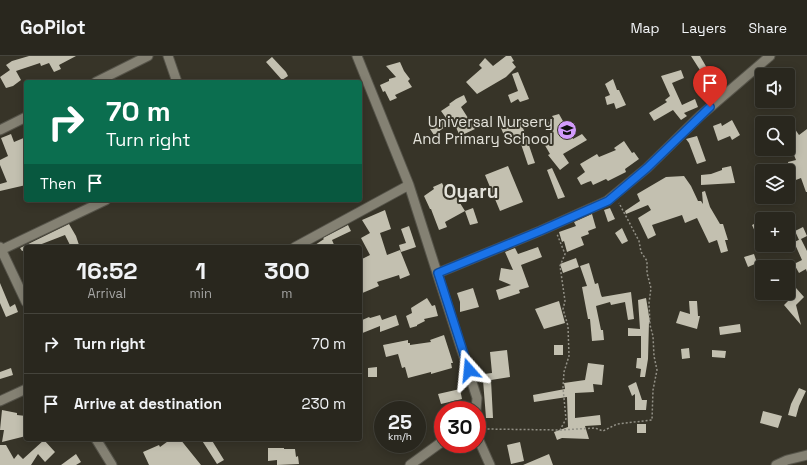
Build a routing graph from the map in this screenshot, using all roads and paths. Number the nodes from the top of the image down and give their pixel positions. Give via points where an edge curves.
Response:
1 (148, 56) edge
2 (168, 56) edge
3 (357, 56) edge
4 (770, 56) edge
5 (100, 80) edge
6 (176, 80) edge
7 (24, 118) edge
8 (0, 130) edge
9 (409, 185) junction
10 (614, 196) junction
11 (102, 202) edge
12 (548, 228) junction
13 (299, 245) edge
14 (1, 249) edge
15 (438, 273) junction
16 (24, 298) edge
17 (24, 390) edge
18 (477, 401) edge
19 (0, 402) edge
20 (486, 429) edge
21 (560, 430) junction
22 (97, 441) edge
23 (434, 448) edge
24 (485, 453) edge
25 (807, 455) edge
26 (112, 465) edge
27 (410, 465) edge
28 (490, 465) edge
29 (776, 465) edge

1 - 5 street
2 - 6 street
3 - 9 street
4 - 10 street via 700,116
7 - 8 street
9 - 13 street
9 - 15 street
10 - 12 street
10 - 21 path via 647,261 651,288 650,325 657,370 652,420 617,424 604,431 595,428
11 - 14 street
12 - 15 street
12 - 21 path via 558,235 565,254 560,266 569,356 563,388 566,419
14 - 16 street
15 - 18 street
17 - 19 street
20 - 21 path
22 - 26 street
23 - 27 street
24 - 28 street
25 - 29 street

